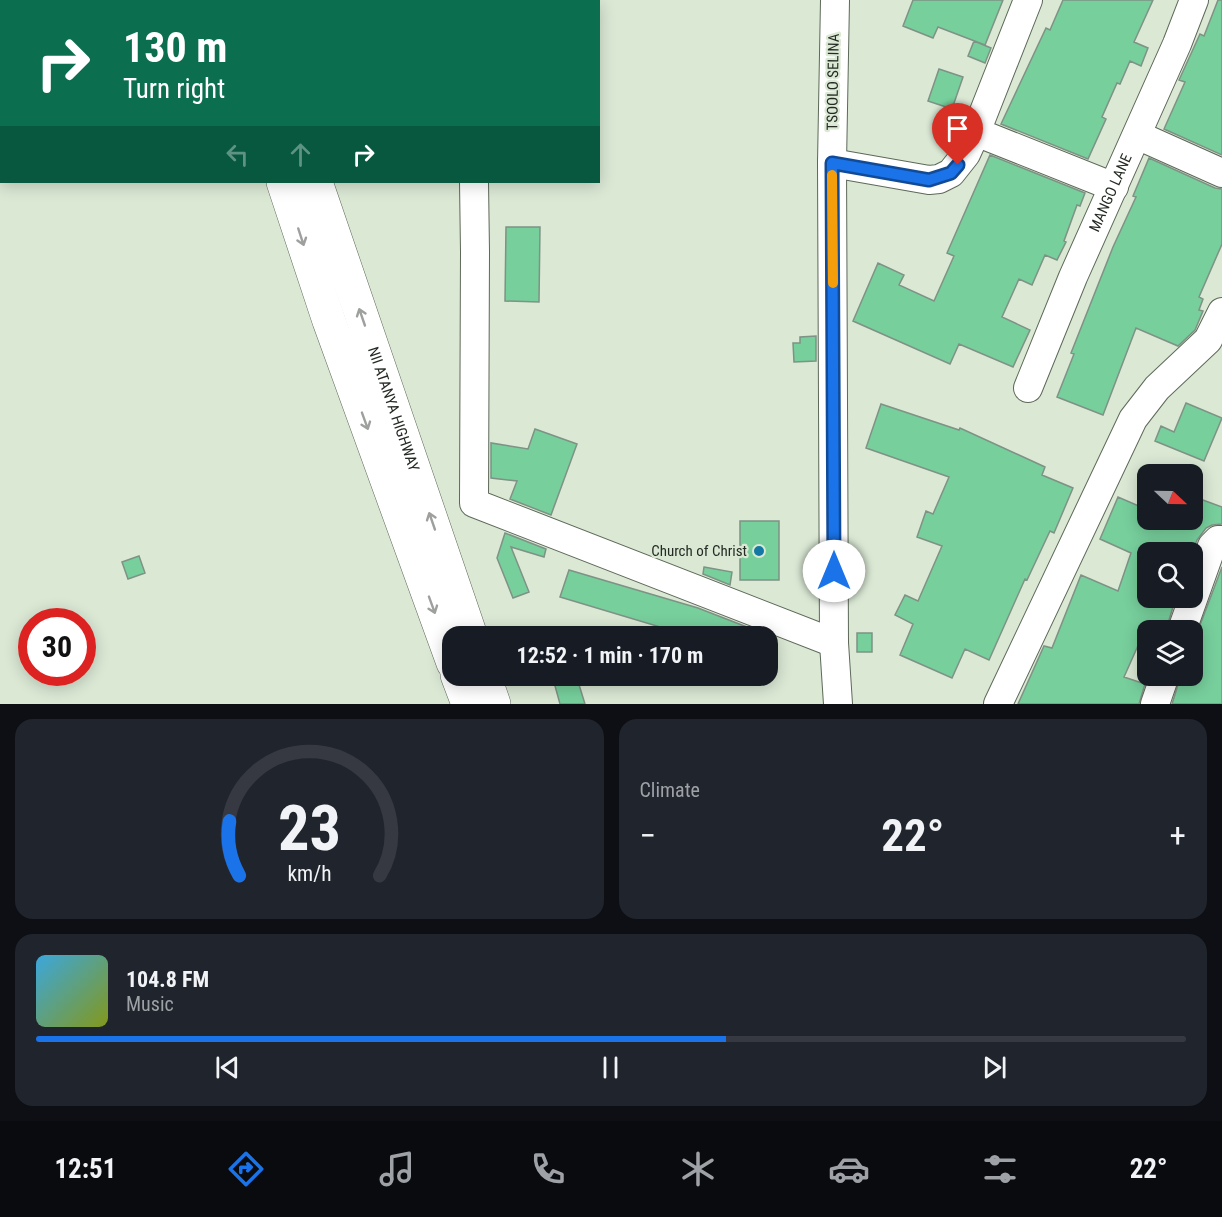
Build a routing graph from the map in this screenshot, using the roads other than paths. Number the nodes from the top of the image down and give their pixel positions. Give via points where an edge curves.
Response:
1 (834, 0) edge
2 (1028, 0) edge
3 (1194, 0) edge
4 (976, 132) junction
5 (1137, 135) junction
6 (832, 163) junction
7 (1222, 173) edge
8 (283, 183) edge
9 (316, 183) edge
10 (474, 183) edge
11 (1114, 187) junction
12 (1222, 312) edge
13 (1028, 388) dead end
14 (1222, 540) edge
15 (1186, 620) edge
16 (468, 626) edge
17 (442, 633) edge
18 (834, 643) junction
19 (461, 686) edge
20 (488, 686) edge
21 (1161, 686) edge
22 (468, 704) edge
23 (494, 704) edge
24 (838, 704) edge
25 (998, 704) edge
26 (1155, 704) edge

1 - 6 street, TSOOLO SELINA
2 - 4 street
3 - 5 street, MANGO LANE
4 - 6 street via 958,165 939,178 929,180
4 - 11 street
5 - 7 street
5 - 11 street, MANGO LANE
6 - 18 street, TSOOLO SELINA
8 -> 17 main road
16 -> 9 main road, NII ATANYA HIGHWAY
10 - 18 street via 474,503
11 - 13 street, MANGO LANE
12 - 25 street via 1208,340 1157,387 1133,419
14 - 15 street via 1212,546
18 - 24 street, TSOOLO SELINA
19 - 22 main road
20 - 23 main road
21 - 26 street

